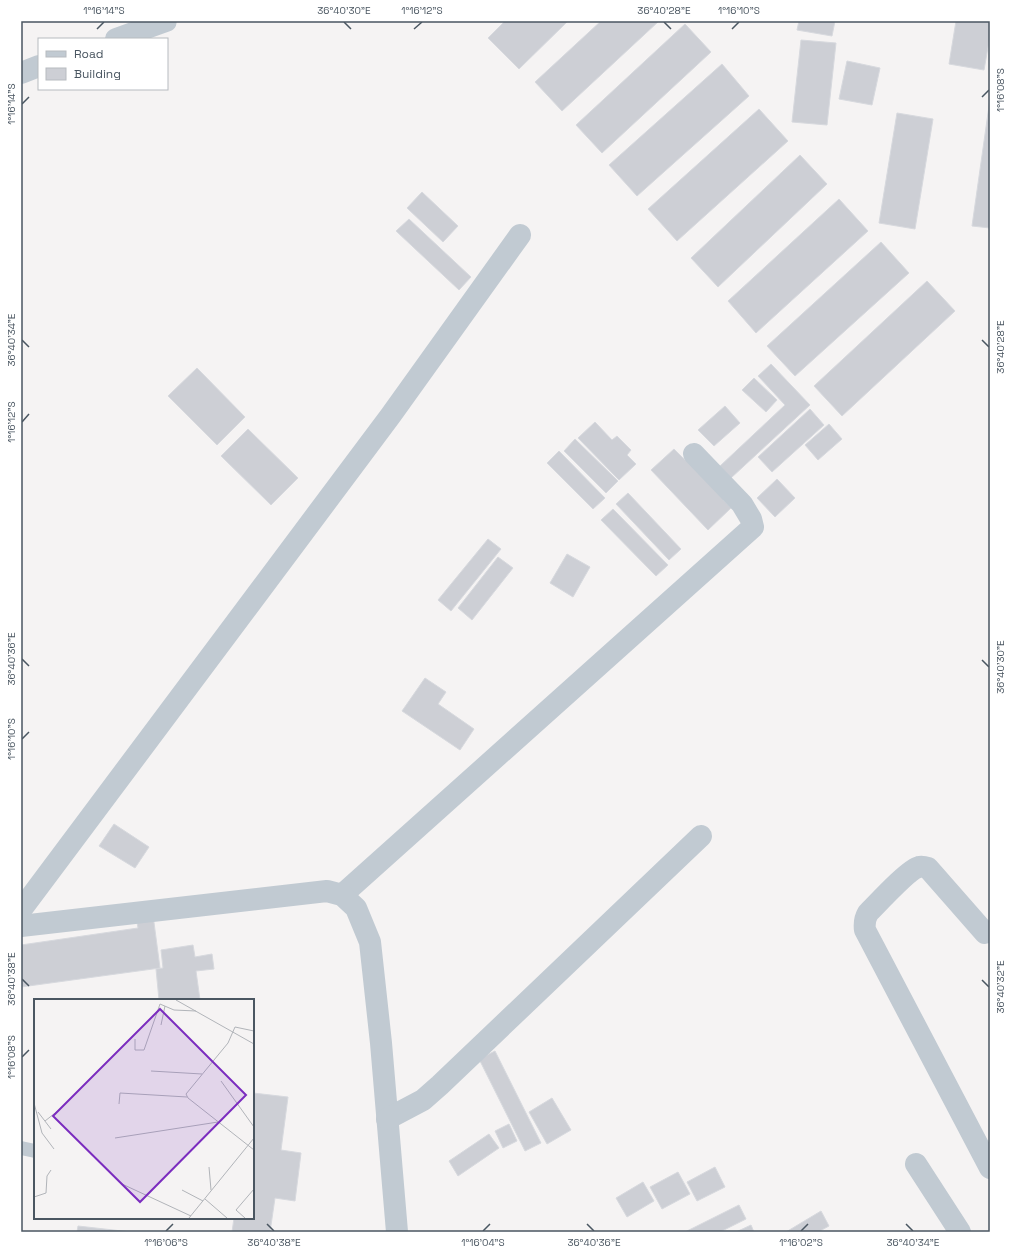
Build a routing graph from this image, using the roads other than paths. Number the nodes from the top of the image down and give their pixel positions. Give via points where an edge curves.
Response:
1 (166, 21) edge
2 (119, 38) edge
3 (38, 66) edge
4 (21, 73) edge
5 (520, 234) dead end
6 (694, 454) dead end
7 (701, 836) dead end
8 (342, 895) junction
9 (21, 910) edge
10 (21, 926) edge
11 (985, 933) dead end
12 (387, 1119) junction
13 (21, 1148) edge
14 (34, 1151) edge
15 (916, 1164) dead end
16 (990, 1168) edge
17 (398, 1232) edge
18 (960, 1232) edge

1 - 2 street
3 - 4 street
5 - 9 street via 386,422
6 - 8 street via 742,504 753,527
7 - 12 street via 440,1085 423,1100
8 - 10 street via 327,891
8 - 12 street via 356,908 370,942
11 - 16 street via 928,868 919,866 910,871 868,913 865,921 866,930
12 - 17 street
13 - 14 lane
15 - 18 street

